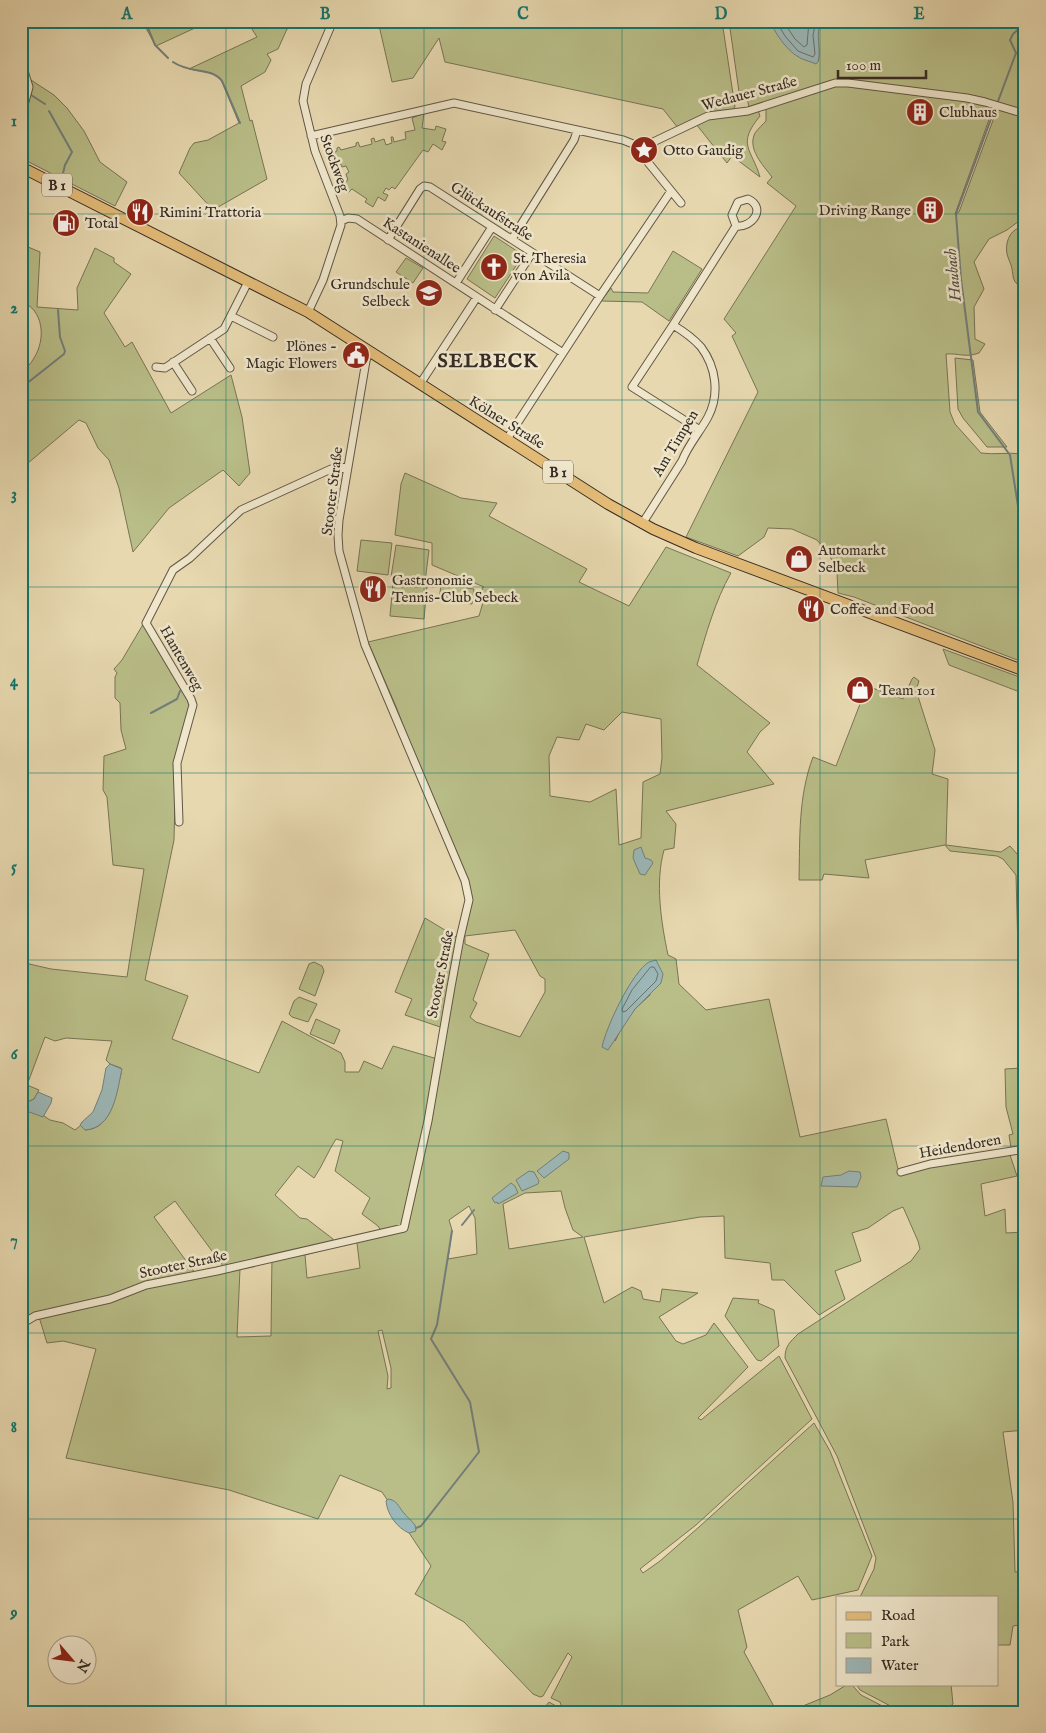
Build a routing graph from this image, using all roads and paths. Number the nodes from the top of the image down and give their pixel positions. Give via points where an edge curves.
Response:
1 (333, 21) edge
2 (21, 61) edge
3 (1025, 114) edge
4 (21, 116) edge
5 (577, 131) junction
6 (310, 136) junction
7 (636, 147) junction
8 (21, 166) edge
9 (670, 191) junction
10 (682, 203) dead end
11 (341, 220) junction
12 (736, 226) dead end
13 (492, 227) junction
14 (512, 239) junction
15 (388, 240) junction
16 (532, 253) junction
17 (248, 282) junction
18 (456, 283) junction
19 (600, 296) junction
20 (476, 298) junction
21 (495, 310) junction
22 (308, 312) junction
23 (231, 316) junction
24 (673, 325) junction
25 (273, 337) dead end
26 (210, 338) junction
27 (369, 351) junction
28 (563, 353) junction
29 (173, 362) junction
30 (156, 367) dead end
31 (230, 368) dead end
32 (420, 384) junction
33 (192, 391) dead end
34 (700, 430) junction
35 (507, 439) junction
36 (348, 467) junction
37 (642, 524) junction
38 (1025, 671) edge
39 (179, 822) dead end
40 (1025, 1149) edge
41 (901, 1172) dead end
42 (21, 1327) edge

1 - 6 street, Stockweg via 304,92
2 - 4 street via 29,88
3 - 7 street, Wedauer Straße via 967,98 835,83 748,111 708,116
5 - 6 street via 454,103
5 - 7 street via 623,140
5 - 14 street
6 - 11 street, Stockweg
7 - 9 street
8 - 17 main road, Kölner Straße / B 1
9 - 10 street
9 - 19 street
11 - 15 street, Kastanienallee via 352,218
11 - 22 street via 326,272
12 - 24 street
13 - 14 street, Glückaufstraße
13 - 15 street, Glückaufstraße via 424,186
13 - 18 street
14 - 16 street, Glückaufstraße
15 - 18 street, Kastanienallee
16 - 19 street, Glückaufstraße
16 - 21 street
17 - 22 main road, Kölner Straße / B 1
17 - 23 street
18 - 20 street, Kastanienallee
19 - 28 street
20 - 21 street, Kastanienallee
20 - 32 street
21 - 28 street, Kastanienallee
22 - 27 main road, Kölner Straße / B 1
23 - 25 street
23 - 26 street via 224,329
24 - 34 street, Am Timpen via 700,346 713,372 712,408
24 - 34 street via 632,387
26 - 29 street
26 - 31 street
27 - 32 main road, Kölner Straße / B 1
27 - 36 street, Stooter Straße
28 - 35 street
29 - 30 street via 165,368
29 - 33 street
32 - 35 main road, Kölner Straße / B 1
34 - 37 street, Am Timpen
35 - 37 main road, Kölner Straße / B 1
36 - 39 street, Hantenweg via 331,469 241,510 173,570 146,623 193,705 177,763
36 - 42 street, Stooter Straße via 338,535 354,607 365,645 465,881 469,900 428,1121 404,1228 146,1285 110,1299 35,1316
37 - 38 main road, Kölner Straße / B 1 via 696,548
40 - 41 street, Heidendoren via 930,1164

